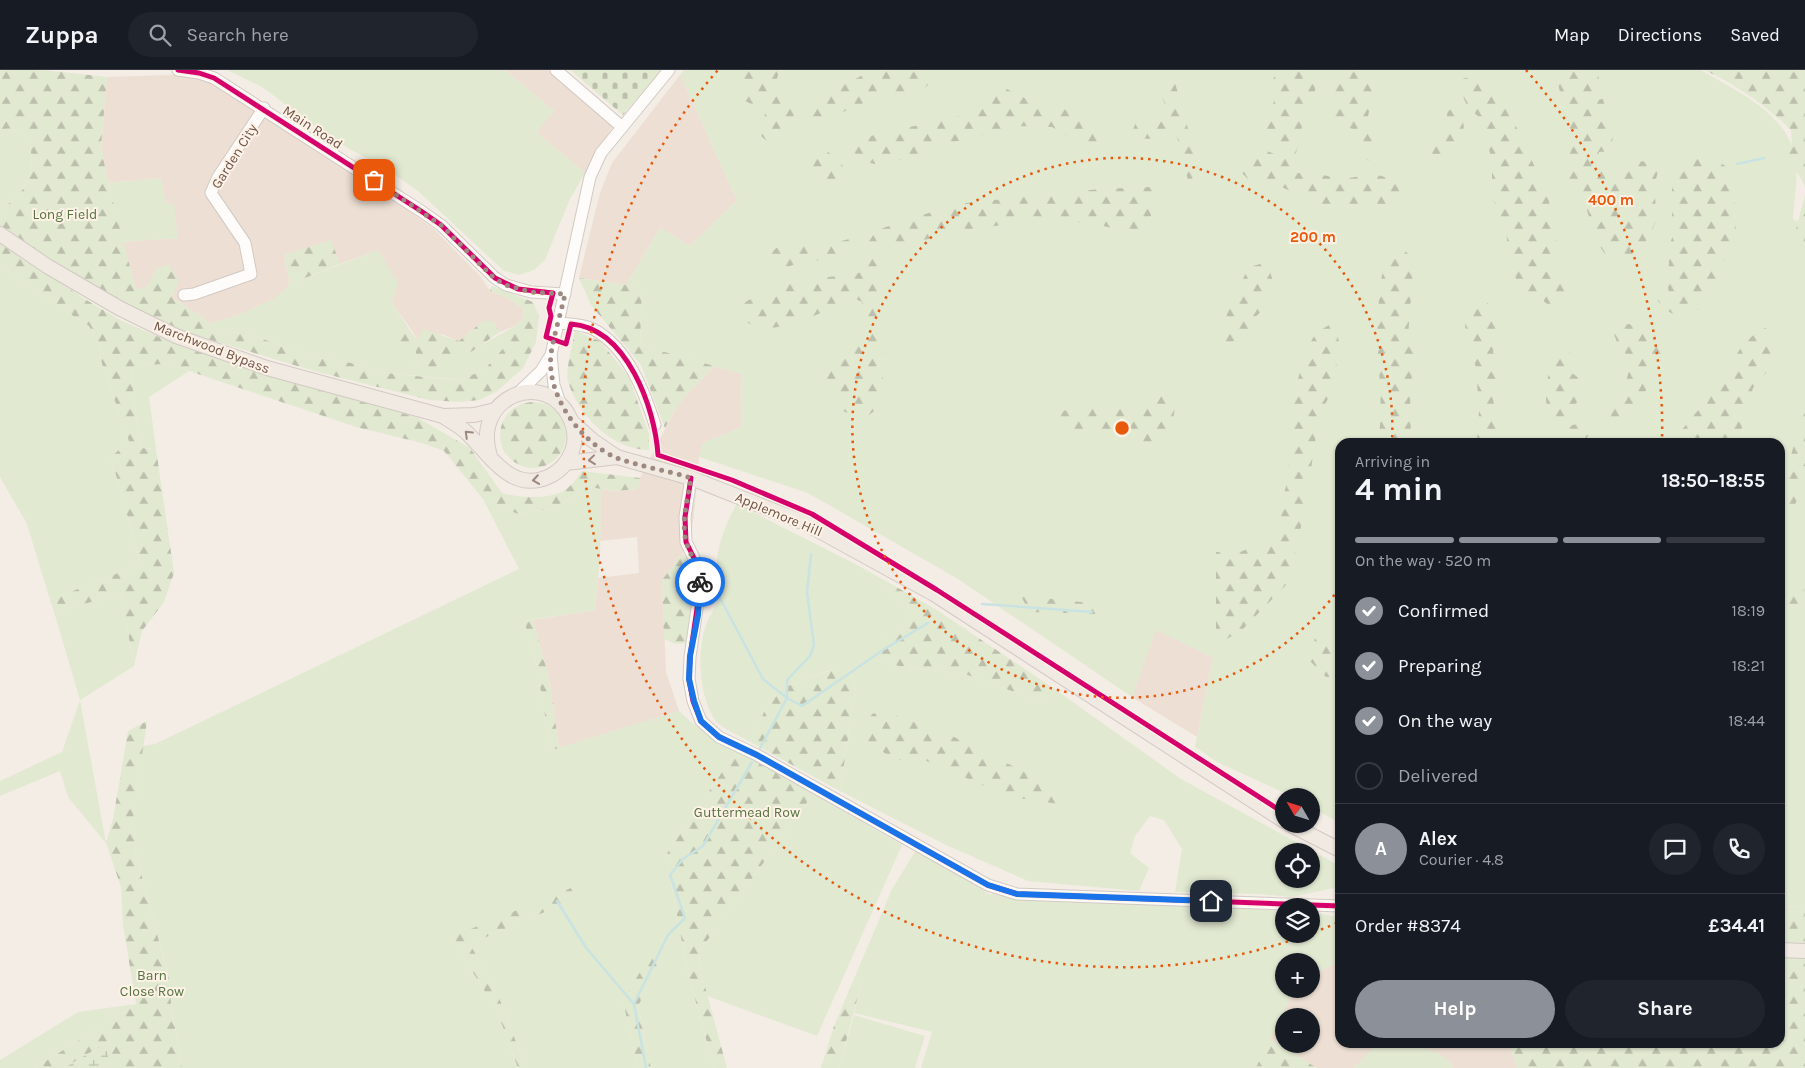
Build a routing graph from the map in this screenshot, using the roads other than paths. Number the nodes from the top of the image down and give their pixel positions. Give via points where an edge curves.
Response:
1 (178, 70) edge
2 (556, 70) edge
3 (669, 70) edge
4 (264, 108) junction
5 (622, 127) junction
6 (0, 234) edge
7 (184, 294) dead end
8 (565, 294) junction
9 (559, 323) junction
10 (551, 355) junction
11 (516, 395) junction
12 (560, 403) junction
13 (495, 410) junction
14 (443, 416) junction
15 (572, 422) junction
16 (655, 424) dead end
17 (490, 456) junction
18 (617, 457) junction
19 (566, 463) junction
20 (691, 478) junction
21 (1275, 815) edge
22 (1307, 833) edge
23 (1335, 847) edge
24 (1335, 906) edge
25 (1785, 950) edge
26 (1805, 951) edge

1 - 4 street, Main Road via 214,78
2 - 5 street
3 - 5 street
4 - 7 street, Garden City via 218,177 211,193 245,243 251,274 194,294
4 - 8 street, Main Road via 441,225 494,278 531,292
5 - 8 street via 601,152 590,177
6 - 14 main road, Marchwood Bypass via 46,266 176,336 266,368
8 - 9 street
9 - 10 street
9 - 16 street via 581,325 605,337 620,354 645,394
10 - 11 street via 541,371
10 - 12 street via 554,385
11 - 12 main road via 539,393
11 - 13 main road
12 - 15 main road
13 - 14 main road, Marchwood Bypass via 474,415
13 - 17 main road via 486,433
17 -> 14 main road, Marchwood Bypass via 463,429
15 - 18 main road, Applemore Hill
15 - 19 main road via 574,443
19 -> 17 main road via 542,480 526,481 506,473
18 -> 19 main road, Applemore Hill
18 - 20 main road, Applemore Hill
20 - 21 main road, Applemore Hill via 805,522 934,594
20 - 24 street via 684,517 686,542 700,570 700,588 689,679 701,721 719,737 757,755 988,885 1017,894
22 - 23 main road
25 - 26 main road

